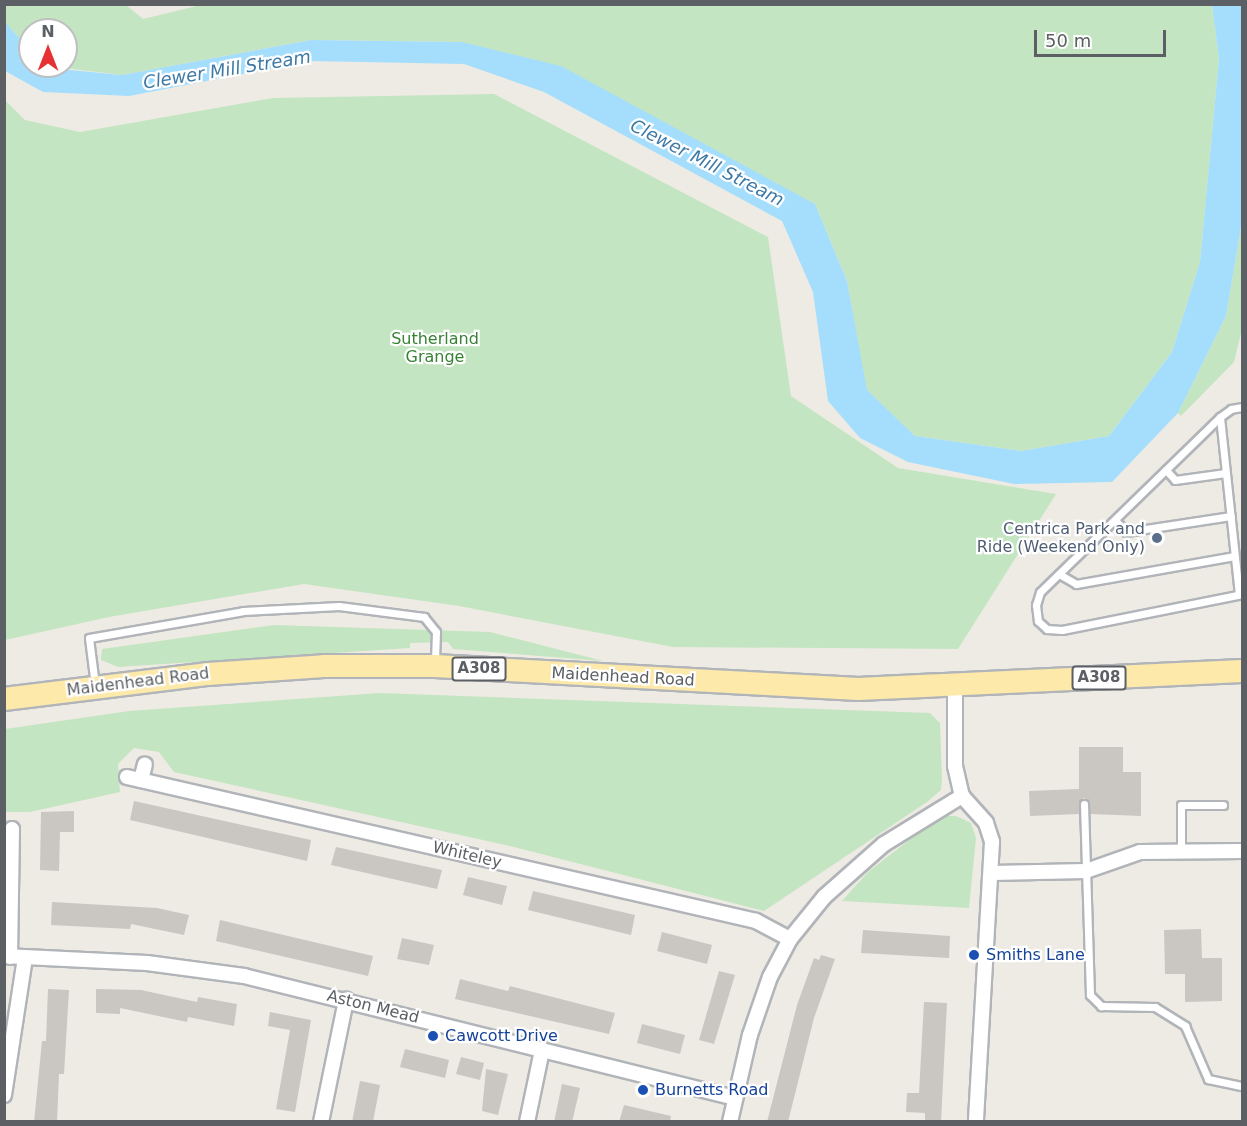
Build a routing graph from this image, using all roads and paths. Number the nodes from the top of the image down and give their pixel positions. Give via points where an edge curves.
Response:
1 (1242, 407) edge
2 (1220, 417) junction
3 (1166, 470) junction
4 (1226, 473) junction
5 (1230, 516) junction
6 (1115, 520) junction
7 (1235, 556) junction
8 (1059, 574) junction
9 (1241, 594) edge
10 (435, 666) junction
11 (1242, 671) edge
12 (955, 686) junction
13 (96, 687) junction
14 (4, 699) edge
15 (145, 764) dead end
16 (962, 796) junction
17 (1084, 804) dead end
18 (1223, 805) dead end
19 (12, 829) dead end
20 (1181, 851) junction
21 (1242, 851) edge
22 (8, 855) edge
23 (1086, 871) junction
24 (992, 873) junction
25 (790, 939) junction
26 (7, 956) edge
27 (25, 958) junction
28 (346, 1000) junction
29 (542, 1050) junction
30 (1242, 1086) edge
31 (4, 1095) edge
32 (735, 1098) junction
33 (321, 1122) edge
34 (527, 1122) edge
35 (730, 1122) edge
36 (976, 1122) edge

1 - 2 lane
2 - 3 lane
2 - 4 lane
3 - 4 lane via 1175,480
3 - 6 lane
4 - 5 lane
5 - 6 lane via 1126,532
5 - 7 lane
6 - 8 lane
7 - 8 lane via 1076,584
7 - 9 lane
8 - 9 lane via 1040,592 1036,605 1038,621 1047,629 1062,630
10 - 12 main road, Maidenhead Road / A308 via 858,689
10 - 13 main road, Maidenhead Road / A308 via 324,666
10 - 13 lane via 436,632 424,617 339,606 255,610 88,638
11 - 12 main road, Maidenhead Road / A308
12 - 16 street via 955,766
13 - 14 main road, Maidenhead Road / A308
15 - 25 street, Whiteley via 134,778 756,921
16 - 24 street via 986,823 992,842
16 - 25 street via 884,844 824,897
17 - 23 lane
18 - 20 lane via 1181,805
19 - 22 street
20 - 21 street
20 - 23 street via 1140,852
22 - 26 street
23 - 24 street
23 - 30 lane via 1090,995 1101,1006 1155,1007 1185,1026 1208,1079
24 - 36 street
25 - 32 street via 767,986
26 - 27 street, Aston Mead
27 - 28 street, Aston Mead via 147,963 244,976
27 - 31 street
28 - 29 street, Aston Mead
28 - 33 street
29 - 32 street, Aston Mead
29 - 34 street
32 - 35 street

